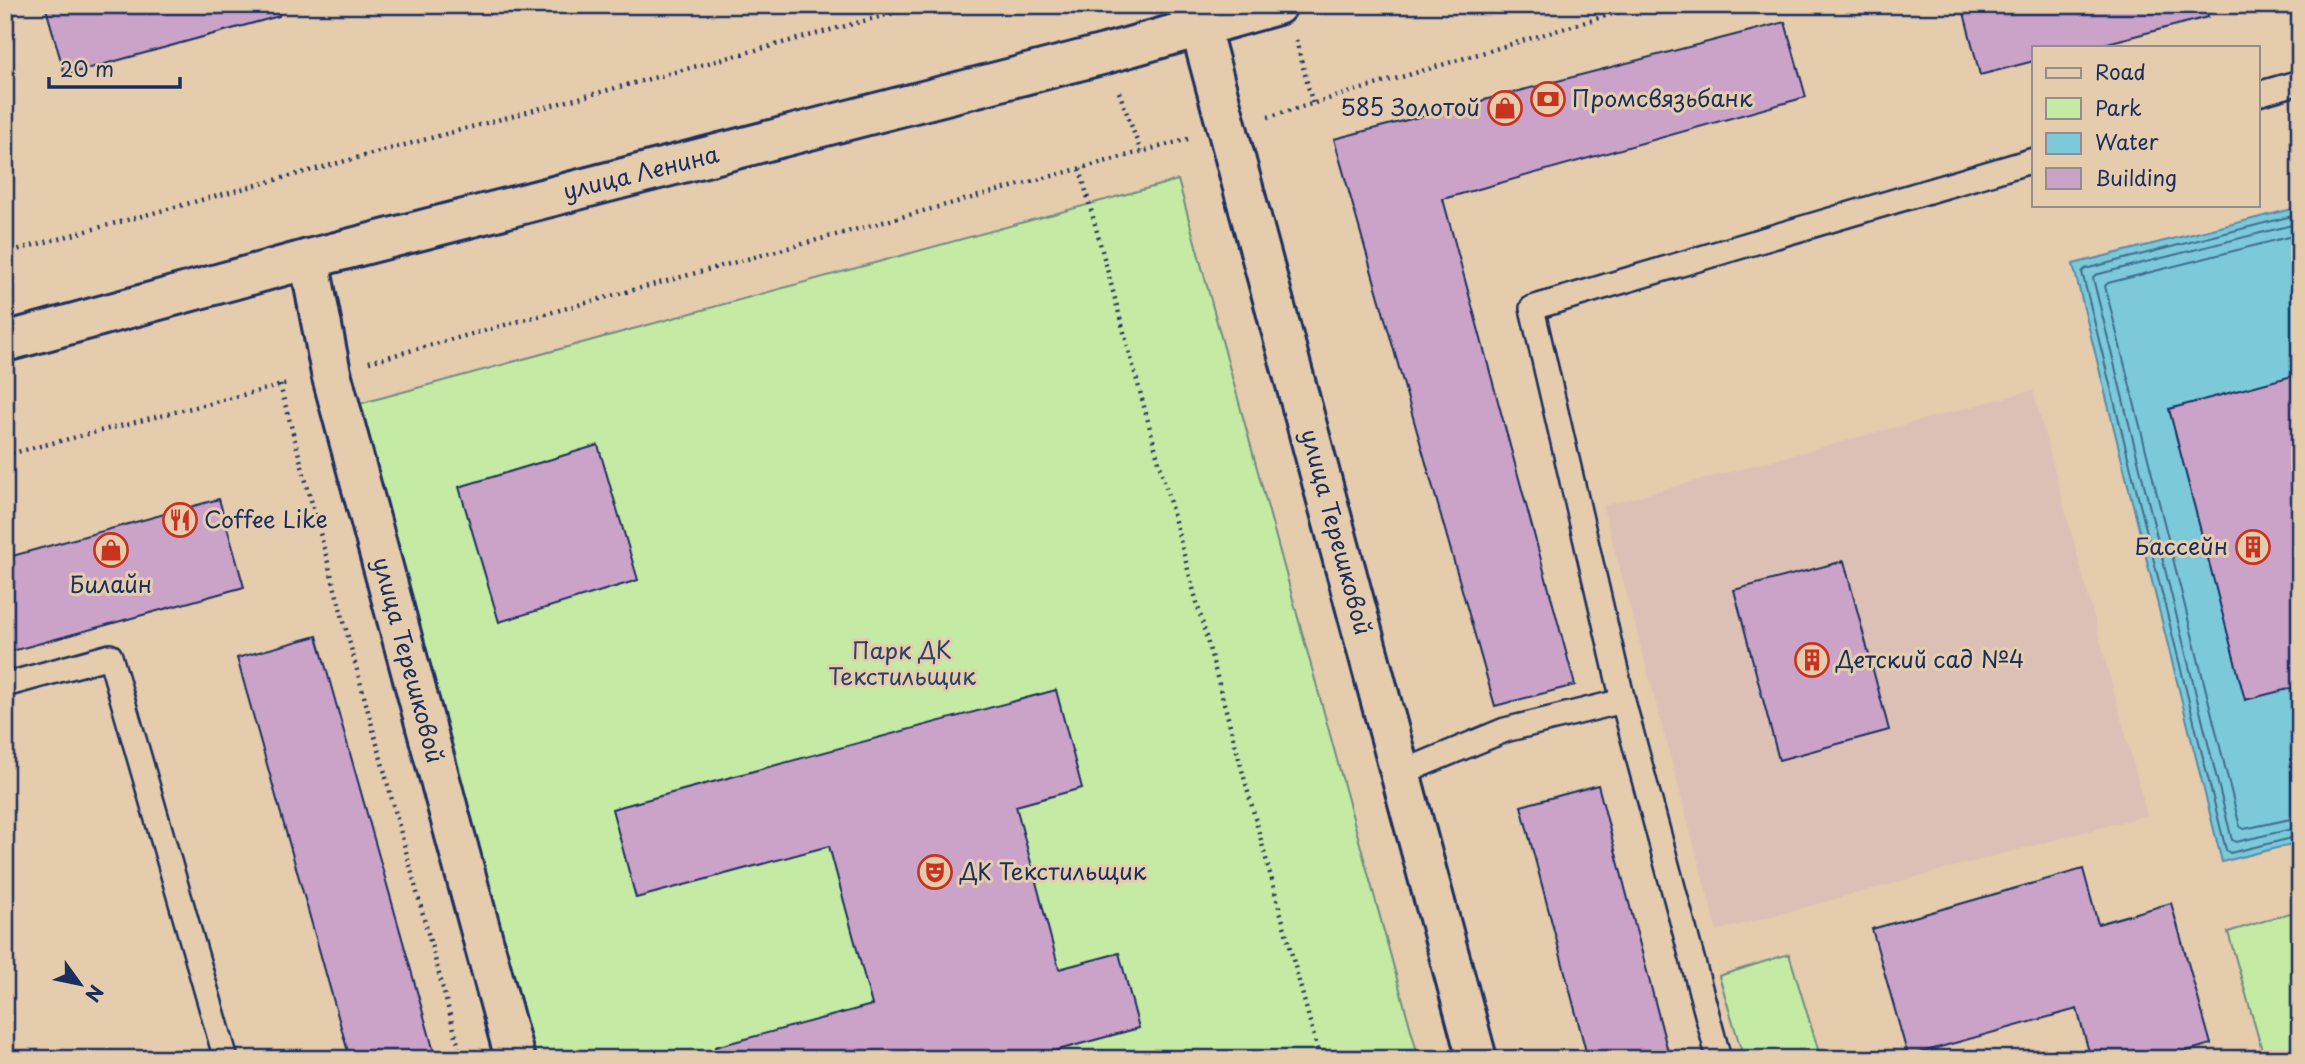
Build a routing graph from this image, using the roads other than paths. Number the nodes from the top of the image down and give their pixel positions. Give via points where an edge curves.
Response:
1 (1196, 16) edge
2 (1286, 18) edge
3 (2300, 82) edge
4 (2260, 93) edge
5 (2032, 161) edge
6 (309, 259) junction
7 (5, 342) edge
8 (5, 685) edge
9 (1623, 701) junction
10 (1401, 773) junction
11 (226, 1059) edge
12 (515, 1059) edge
13 (1477, 1059) edge
14 (1719, 1059) edge

1 - 2 street, улица Ленина
1 - 6 street, улица Ленина via 1105,54
1 - 10 street, улица Терешковой
3 - 4 lane
5 - 9 lane via 1532,309
6 - 7 street, улица Ленина
6 - 12 street, улица Терешковой via 331,373
8 - 11 lane via 110,656
9 - 10 lane via 1505,730
9 - 14 lane
10 - 13 street, улица Терешковой

